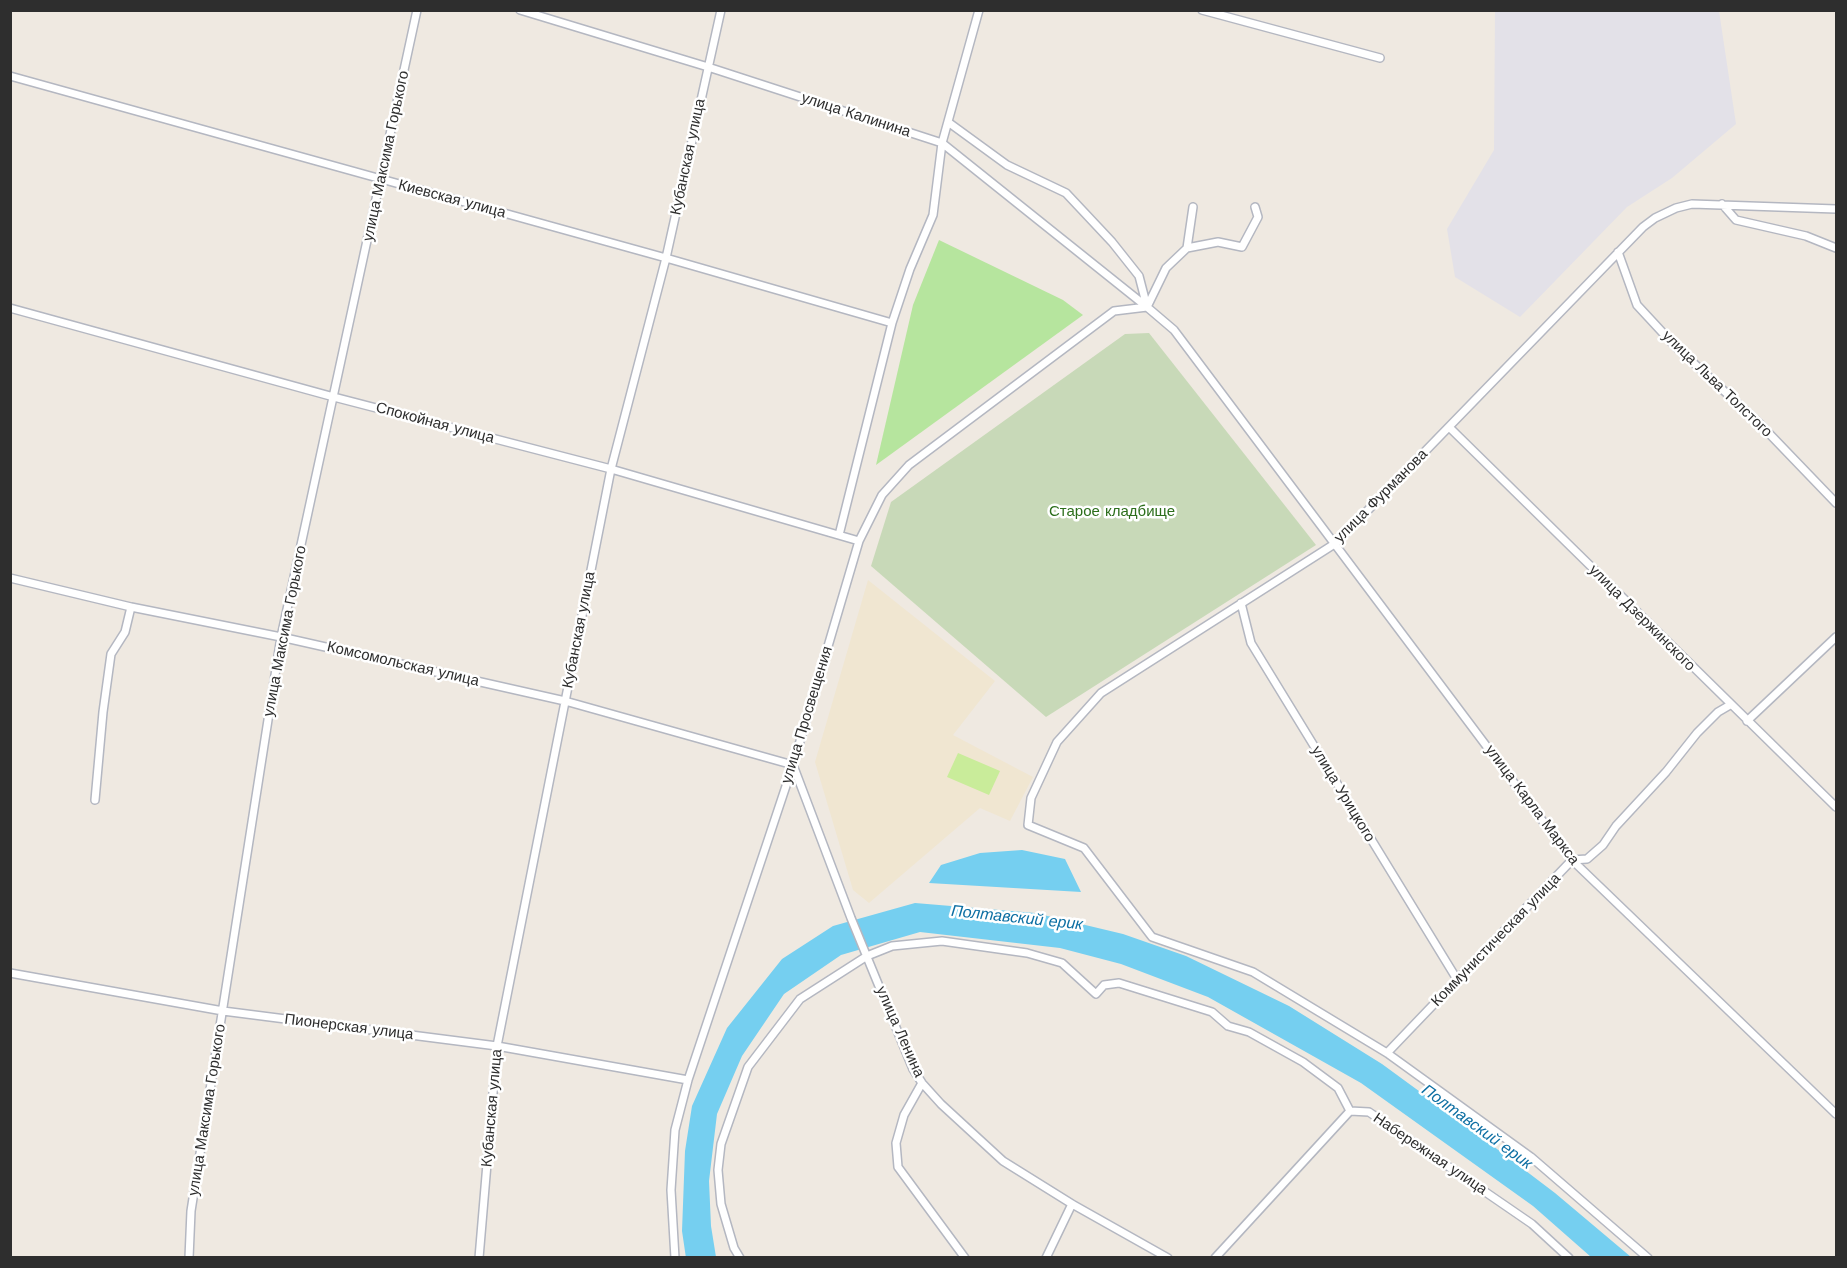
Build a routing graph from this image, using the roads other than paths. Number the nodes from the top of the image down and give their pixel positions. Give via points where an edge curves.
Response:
1 (417, 10) edge
2 (520, 10) edge
3 (721, 10) edge
4 (979, 10) edge
5 (1202, 10) edge
6 (1380, 58) dead end
7 (708, 67) junction
8 (10, 76) edge
9 (948, 122) junction
10 (942, 143) junction
11 (382, 180) junction
12 (1722, 204) junction
13 (1193, 207) dead end
14 (1255, 207) dead end
15 (1836, 209) edge
16 (1187, 248) junction
17 (1836, 248) edge
18 (1618, 252) junction
19 (666, 258) junction
20 (1147, 307) junction
21 (10, 308) edge
22 (892, 324) junction
23 (334, 397) junction
24 (1449, 428) junction
25 (611, 469) junction
26 (1836, 503) edge
27 (839, 535) junction
28 (859, 541) junction
29 (1336, 543) junction
30 (10, 578) edge
31 (1241, 603) junction
32 (131, 607) junction
33 (281, 637) junction
34 (1836, 637) edge
35 (565, 701) junction
36 (1730, 705) junction
37 (1747, 721) junction
38 (793, 765) junction
39 (95, 800) dead end
40 (1836, 807) edge
41 (1572, 860) junction
42 (867, 956) junction
43 (10, 973) edge
44 (1458, 981) junction
45 (223, 1011) junction
46 (497, 1046) junction
47 (1387, 1053) junction
48 (688, 1080) junction
49 (922, 1083) junction
50 (1350, 1110) junction
51 (1836, 1114) edge
52 (1072, 1204) junction
53 (189, 1257) edge
54 (479, 1257) edge
55 (675, 1257) edge
56 (740, 1257) edge
57 (965, 1257) edge
58 (1046, 1257) edge
59 (1168, 1257) edge
60 (1215, 1257) edge
61 (1569, 1257) edge
62 (1648, 1257) edge

1 - 11 street, улица Максима Горького
2 - 7 street, улица Калинина
3 - 7 street, Кубанская улица
4 - 9 street
5 - 6 street
7 - 10 street, улица Калинина
7 - 19 street, Кубанская улица
8 - 11 street, Киевская улица
9 - 10 street
9 - 20 street via 1007,165 1066,193 1139,276
10 - 20 street, улица Калинина
10 - 22 street via 933,215
11 - 19 street, Киевская улица
11 - 23 street, улица Максима Горького
12 - 15 street, улица Фурманова
12 - 17 street via 1736,220 1806,236
12 - 18 street, улица Фурманова via 1676,208 1643,227
13 - 16 street
14 - 16 street via 1258,217 1242,247 1218,242
16 - 20 street via 1166,268
18 - 24 street, улица Фурманова
18 - 26 street, улица Льва Толстого via 1637,305
19 - 22 street, Киевская улица
19 - 25 street, Кубанская улица
20 - 28 street, улица Просвещения via 1114,311 909,465 882,495
20 - 29 street, улица Карла Маркса via 1174,330
21 - 23 street, Спокойная улица
22 - 27 street
23 - 25 street, Спокойная улица
23 - 33 street, улица Максима Горького
24 - 29 street, улица Фурманова
24 - 36 street, улица Дзержинского
25 - 27 street, Спокойная улица
25 - 35 street, Кубанская улица
27 - 28 street, Спокойная улица
28 - 38 street, улица Просвещения
29 - 31 street, улица Фурманова
29 - 41 street, улица Карла Маркса
30 - 32 street, Комсомольская улица
31 - 44 street, улица Урицкого via 1251,643
31 - 47 street, улица Фурманова via 1101,693 1058,742 1031,798 1028,825 1084,848 1152,937 1253,972
32 - 33 street, Комсомольская улица
32 - 39 street via 125,632 111,654
33 - 35 street, Комсомольская улица
33 - 45 street, улица Максима Горького
34 - 37 street
35 - 38 street, Комсомольская улица
35 - 46 street, Кубанская улица
36 - 37 street, улица Дзержинского
36 - 41 street, Коммунистическая улица via 1697,733 1603,845 1587,859
37 - 40 street, улица Дзержинского
38 - 42 street, улица Ленина
38 - 48 street, улица Просвещения
41 - 44 street, Коммунистическая улица
41 - 51 street, улица Карла Маркса
42 - 49 street, улица Ленина
42 - 50 street via 892,946 942,941 1027,953 1062,963 1095,994 1104,985 1119,983 1212,1012 1228,1026 1249,1032 1303,1062 1338,1088
42 - 56 street via 800,999 748,1067 721,1144 718,1170 721,1203
43 - 45 street, Пионерская улица
44 - 47 street, Коммунистическая улица
45 - 46 street, Пионерская улица
45 - 53 street, улица Максима Горького via 191,1210
46 - 48 street, Пионерская улица
46 - 54 street, Кубанская улица
47 - 62 street via 1531,1157
48 - 55 street, улица Просвещения via 675,1130
49 - 52 street, улица Ленина via 1003,1161
49 - 57 street via 904,1115 896,1143 898,1167
50 - 60 street
50 - 61 street, Набережная улица via 1369,1112 1532,1224
52 - 58 street
52 - 59 street, улица Ленина

